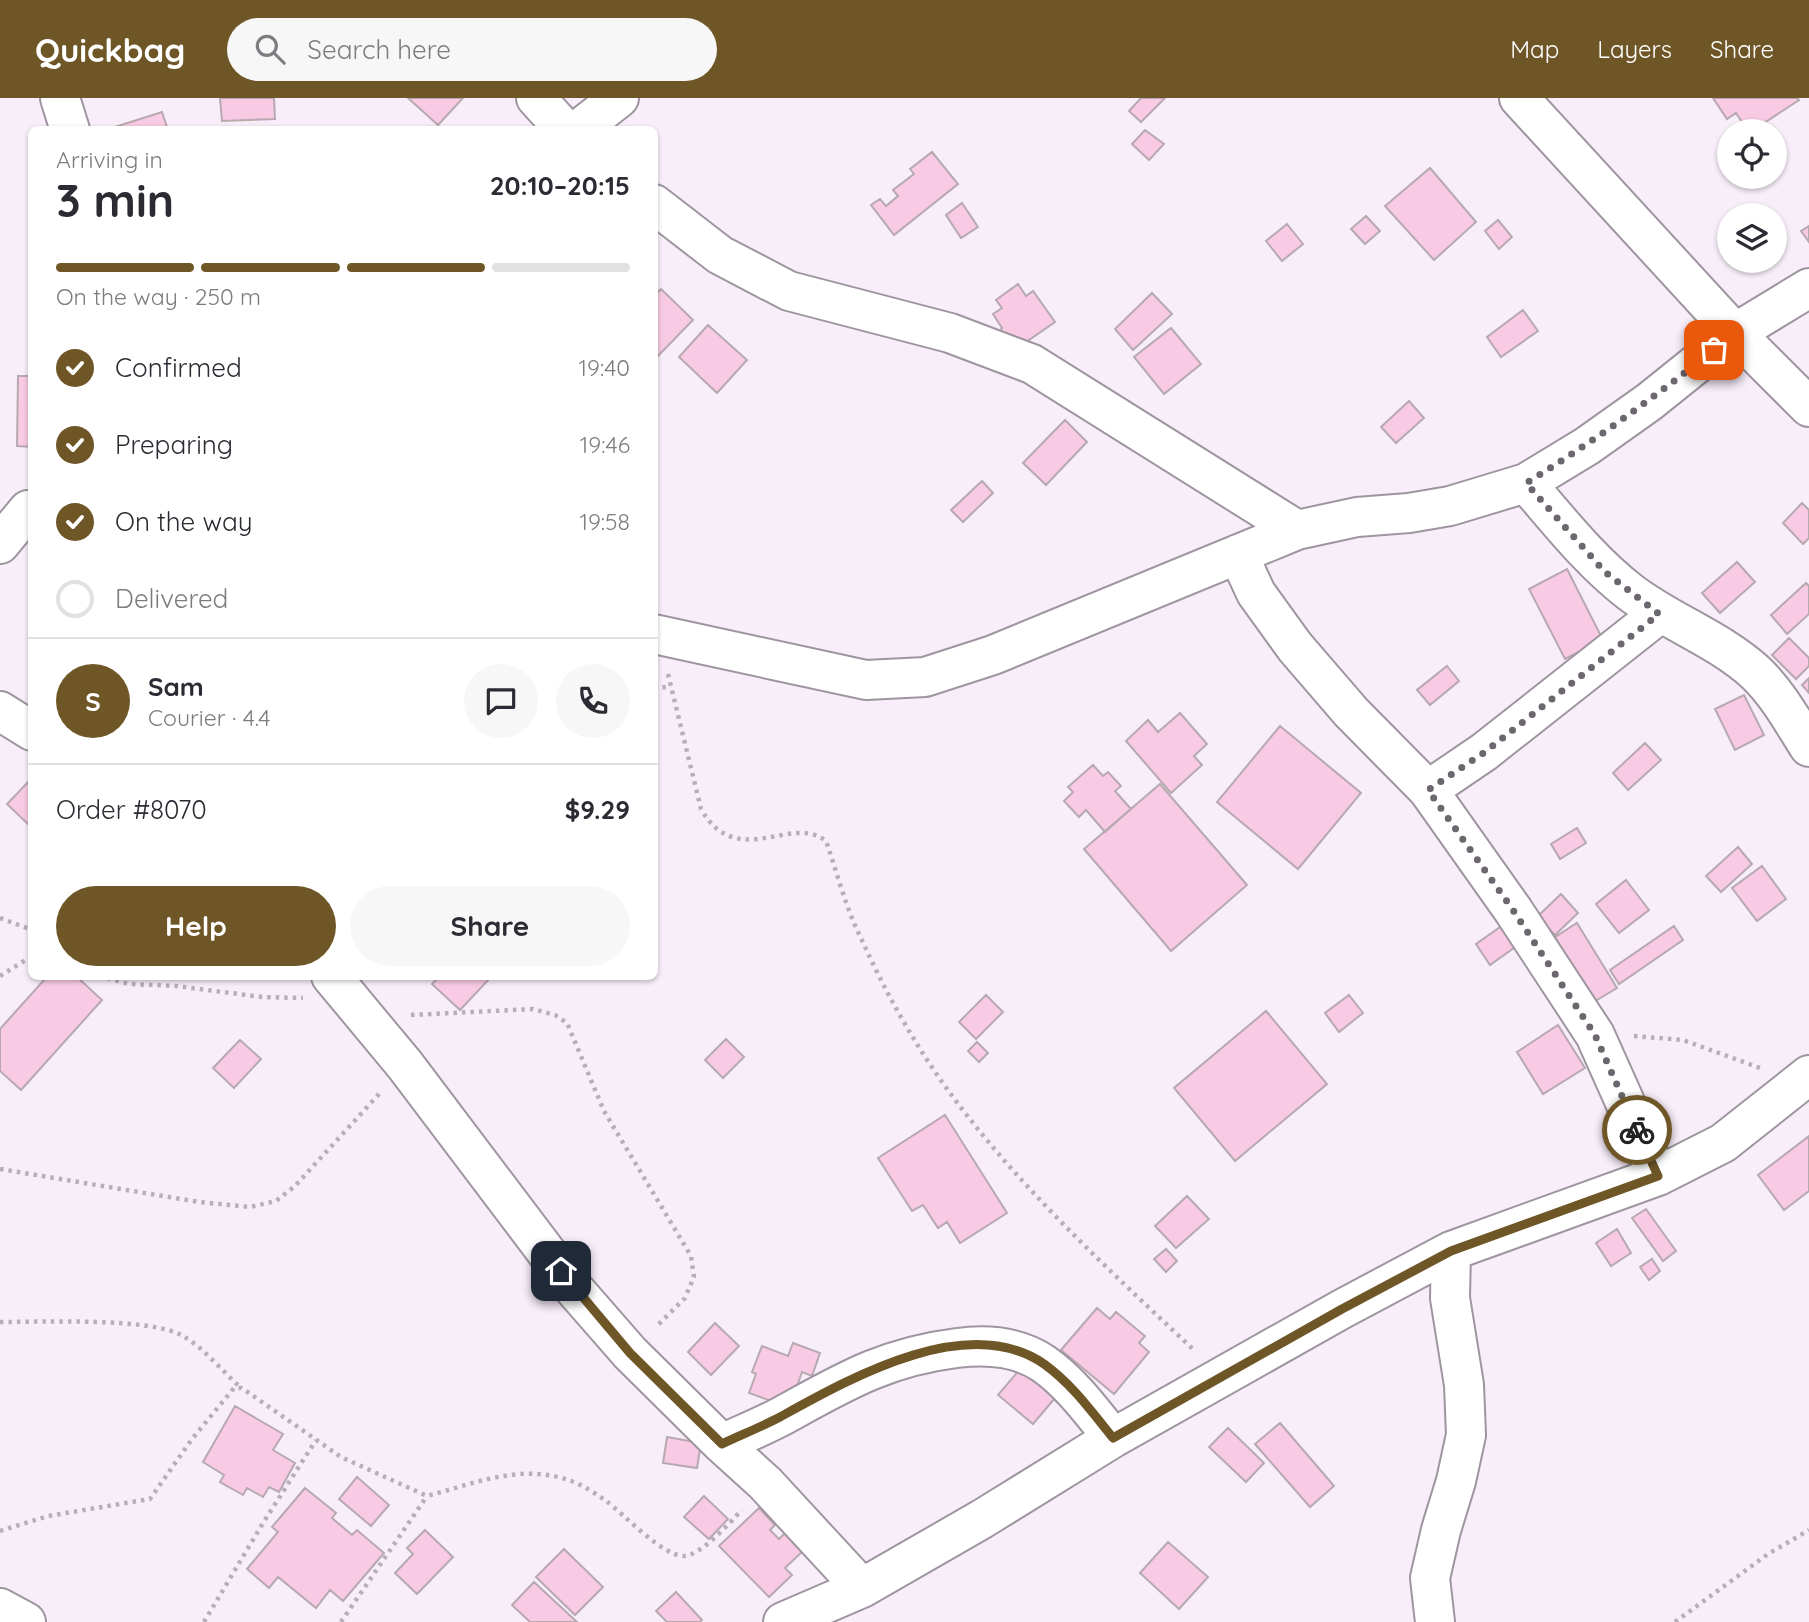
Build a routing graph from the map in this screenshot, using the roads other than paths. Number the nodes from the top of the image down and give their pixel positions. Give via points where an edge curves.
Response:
1 (61, 98) edge
2 (536, 98) edge
3 (619, 98) edge
4 (1519, 98) edge
5 (69, 126) edge
6 (561, 126) edge
7 (583, 126) edge
8 (658, 207) edge
9 (1809, 288) edge
10 (1735, 333) junction
11 (1809, 407) edge
12 (1526, 483) junction
13 (20, 509) edge
14 (1297, 530) junction
15 (0, 544) edge
16 (1238, 554) junction
17 (1659, 614) junction
18 (658, 634) edge
19 (0, 711) edge
20 (28, 728) edge
21 (1809, 747) edge
22 (1428, 790) junction
23 (350, 999) edge
24 (1806, 1082) edge
25 (1658, 1176) junction
26 (1451, 1251) junction
27 (1113, 1438) junction
28 (722, 1444) junction
29 (862, 1588) junction
30 (0, 1608) edge
31 (26, 1622) edge
32 (783, 1622) edge
33 (1435, 1622) edge

1 - 5 street
2 - 6 street
3 - 7 street
4 - 10 street
8 - 14 street via 720,255 789,291 950,333 1032,364
9 - 10 street
10 - 11 street
10 - 12 street via 1639,409
12 - 14 street via 1450,506 1357,517
12 - 17 street via 1605,572
13 - 15 street
14 - 16 street
16 - 18 street via 993,655 925,677 866,680
16 - 22 street via 1256,593 1295,648
17 - 21 street via 1725,649 1756,673 1779,699
17 - 22 street via 1485,752
19 - 20 street
22 - 25 street via 1595,1035
23 - 28 street via 575,1290 630,1353
24 - 25 street via 1723,1143
25 - 26 street
26 - 27 street
26 - 33 street via 1450,1298 1464,1385 1466,1435 1430,1578
27 - 28 street via 1074,1390 1042,1363 1008,1347 970,1346 887,1362
27 - 29 street
28 - 29 street via 765,1483
29 - 32 street
30 - 31 street

